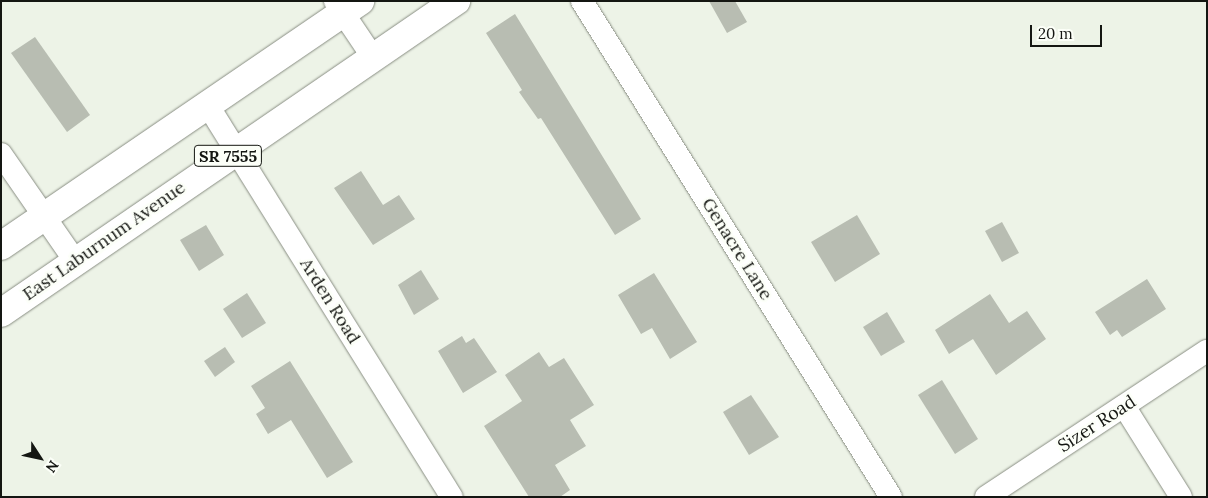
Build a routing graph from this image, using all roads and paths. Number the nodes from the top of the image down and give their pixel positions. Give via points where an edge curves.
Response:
1 (456, 1) edge
2 (582, 1) edge
3 (346, 5) edge
4 (372, 56) junction
5 (207, 104) junction
6 (236, 150) junction
7 (1, 154) edge
8 (43, 216) junction
9 (1, 246) edge
10 (75, 261) junction
11 (1, 313) edge
12 (1207, 351) edge
13 (1124, 406) junction
14 (452, 497) edge
15 (891, 497) edge
16 (986, 497) edge
17 (1181, 497) edge

1 - 4 main road, East Laburnum Avenue / SR 7555
2 - 15 street, Genacre Lane
3 - 4 street
3 - 5 main road, SR 7555
4 - 6 main road, East Laburnum Avenue / SR 7555
5 - 6 street, Arden Road
5 - 8 main road, SR 7555
6 - 10 main road, East Laburnum Avenue / SR 7555
6 - 14 street, Arden Road
7 - 8 street
8 - 9 main road, SR 7555
8 - 10 street
10 - 11 main road, East Laburnum Avenue / SR 7555
12 - 13 street, Sizer Road
13 - 16 street, Sizer Road
13 - 17 street

